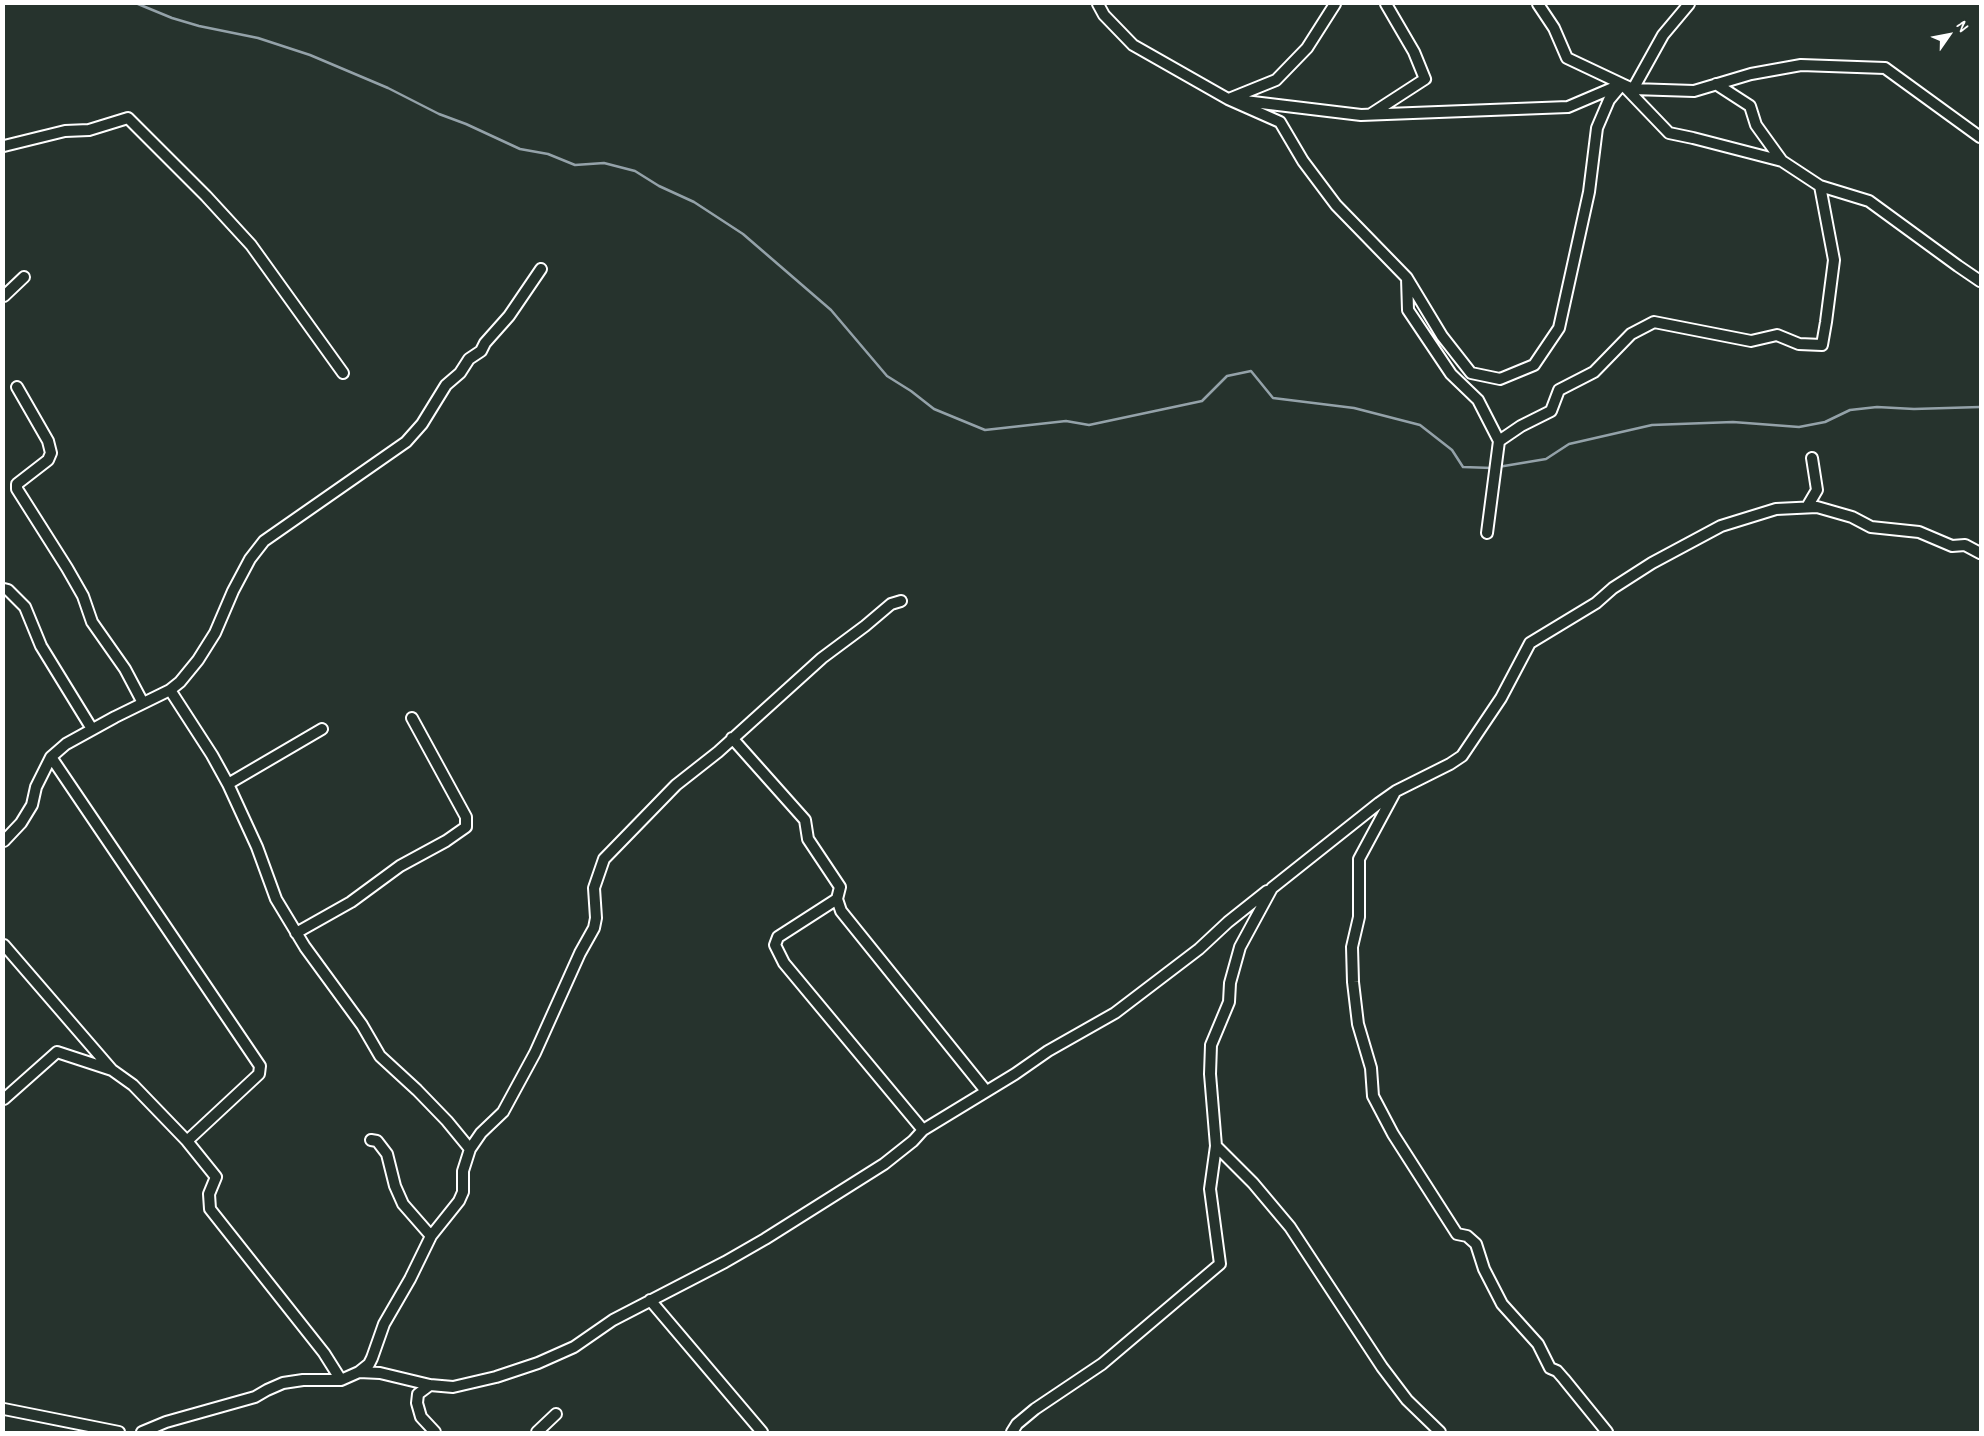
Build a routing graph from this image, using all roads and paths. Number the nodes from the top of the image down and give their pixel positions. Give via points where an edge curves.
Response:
1 (1098, 4) edge
2 (1335, 4) edge
3 (1386, 4) edge
4 (1538, 4) edge
5 (1689, 4) edge
6 (1622, 84) junction
7 (1716, 84) junction
8 (1633, 89) junction
9 (1228, 99) junction
10 (1370, 115) junction
11 (1980, 137) edge
12 (4, 146) edge
13 (1782, 162) junction
14 (1820, 186) junction
15 (541, 269) dead end
16 (24, 276) dead end
17 (1407, 278) junction
18 (1980, 281) edge
19 (4, 296) edge
20 (343, 373) dead end
21 (17, 387) dead end
22 (1499, 441) junction
23 (1812, 458) dead end
24 (1807, 507) junction
25 (1487, 533) dead end
26 (1980, 553) edge
27 (4, 590) edge
28 (901, 601) dead end
29 (170, 690) junction
30 (143, 703) junction
31 (412, 718) dead end
32 (92, 729) junction
33 (322, 729) dead end
34 (732, 738) junction
35 (51, 758) junction
36 (228, 784) junction
37 (1396, 791) junction
38 (4, 841) edge
39 (1272, 888) junction
40 (837, 899) junction
41 (296, 933) junction
42 (4, 945) edge
43 (112, 1070) junction
44 (986, 1092) junction
45 (4, 1099) edge
46 (923, 1130) junction
47 (371, 1140) dead end
48 (187, 1141) junction
49 (1216, 1146) junction
50 (470, 1149) junction
51 (431, 1236) junction
52 (650, 1300) junction
53 (359, 1372) junction
54 (341, 1380) junction
55 (430, 1384) junction
56 (4, 1409) edge
57 (556, 1414) dead end
58 (119, 1432) edge
59 (142, 1432) edge
60 (435, 1432) edge
61 (537, 1432) edge
62 (762, 1432) edge
63 (1012, 1432) edge
64 (1440, 1432) edge
65 (1607, 1432) edge

1 - 9 street via 1104,15 1133,45
2 - 9 street via 1307,48 1276,80
3 - 10 street via 1414,52 1425,79
4 - 6 street via 1554,28 1567,58
5 - 8 street via 1663,35
6 - 8 street
6 - 10 street via 1568,106
6 - 13 street via 1669,133
6 - 17 street via 1609,100 1597,128 1589,192 1559,328 1534,364 1500,379 1471,373 1442,336
7 - 8 street via 1694,91
7 - 11 street via 1801,65 1885,68
7 - 13 street via 1750,106 1756,126
9 - 10 street
9 - 17 street via 1280,122 1303,162 1336,206
12 - 20 street via 89,130 128,118 251,245
13 - 14 street
14 - 18 street via 1869,201
14 - 22 street via 1834,260 1822,345 1799,344 1777,335 1751,341 1654,322 1631,334 1594,372 1559,390 1551,411
15 - 29 street via 510,316 446,385 422,424 406,442 264,541 250,559 211,640 180,682
16 - 19 street
17 - 22 street via 1408,310 1451,374 1478,400
21 - 30 street via 48,441 51,453 48,460 17,484 17,489 67,568 83,596 92,622 125,669
22 - 25 street
23 - 24 street via 1817,490
24 - 26 street via 1852,517 1871,527 1919,532 1952,546 1966,545
24 - 37 street via 1776,509 1721,526 1652,563 1596,603 1530,643 1501,698 1462,756
27 - 32 street via 8,590 25,607 41,646
28 - 34 street via 891,604 822,658
29 - 30 street
29 - 36 street
30 - 32 street
31 - 41 street via 466,817 466,827 400,866 351,902
32 - 35 street via 66,744
33 - 36 street
34 - 40 street via 805,820 808,839 840,887
34 - 50 street via 676,785 604,859 594,888 594,928 535,1053 503,1112 480,1133
35 - 38 street via 36,787 32,805
35 - 48 street via 260,1066 258,1074
36 - 41 street via 276,898
37 - 39 street
37 - 65 street via 1359,859 1359,917 1352,947 1358,1024 1371,1068 1373,1096 1452,1227 1457,1234 1467,1236 1476,1244 1484,1269 1502,1304 1538,1344 1550,1368 1557,1371
39 - 44 street via 1115,1013 1048,1051
39 - 49 street via 1240,946 1230,983 1229,1002 1211,1045
40 - 44 street via 840,911
40 - 46 street via 778,937 775,945 784,963
41 - 50 street via 362,1025 380,1056 423,1096
42 - 43 street
43 - 45 street via 57,1052
43 - 48 street via 133,1085
44 - 46 street
46 - 52 street via 884,1164 765,1239
47 - 51 street via 377,1141 387,1154 403,1204
48 - 54 street via 216,1177 209,1194 210,1209 324,1353
49 - 63 street via 1210,1189 1220,1264 1102,1364 1035,1409
49 - 64 street via 1253,1182 1290,1227 1382,1367 1407,1400
50 - 51 street via 463,1170 463,1192
51 - 53 street via 384,1324 372,1358
52 - 55 street via 574,1347 538,1363 477,1383 453,1387
52 - 62 street
53 - 54 street
53 - 55 street
54 - 59 street via 303,1380 283,1384 255,1397
55 - 60 street via 418,1394 416,1403 421,1417
56 - 58 street
57 - 61 street

